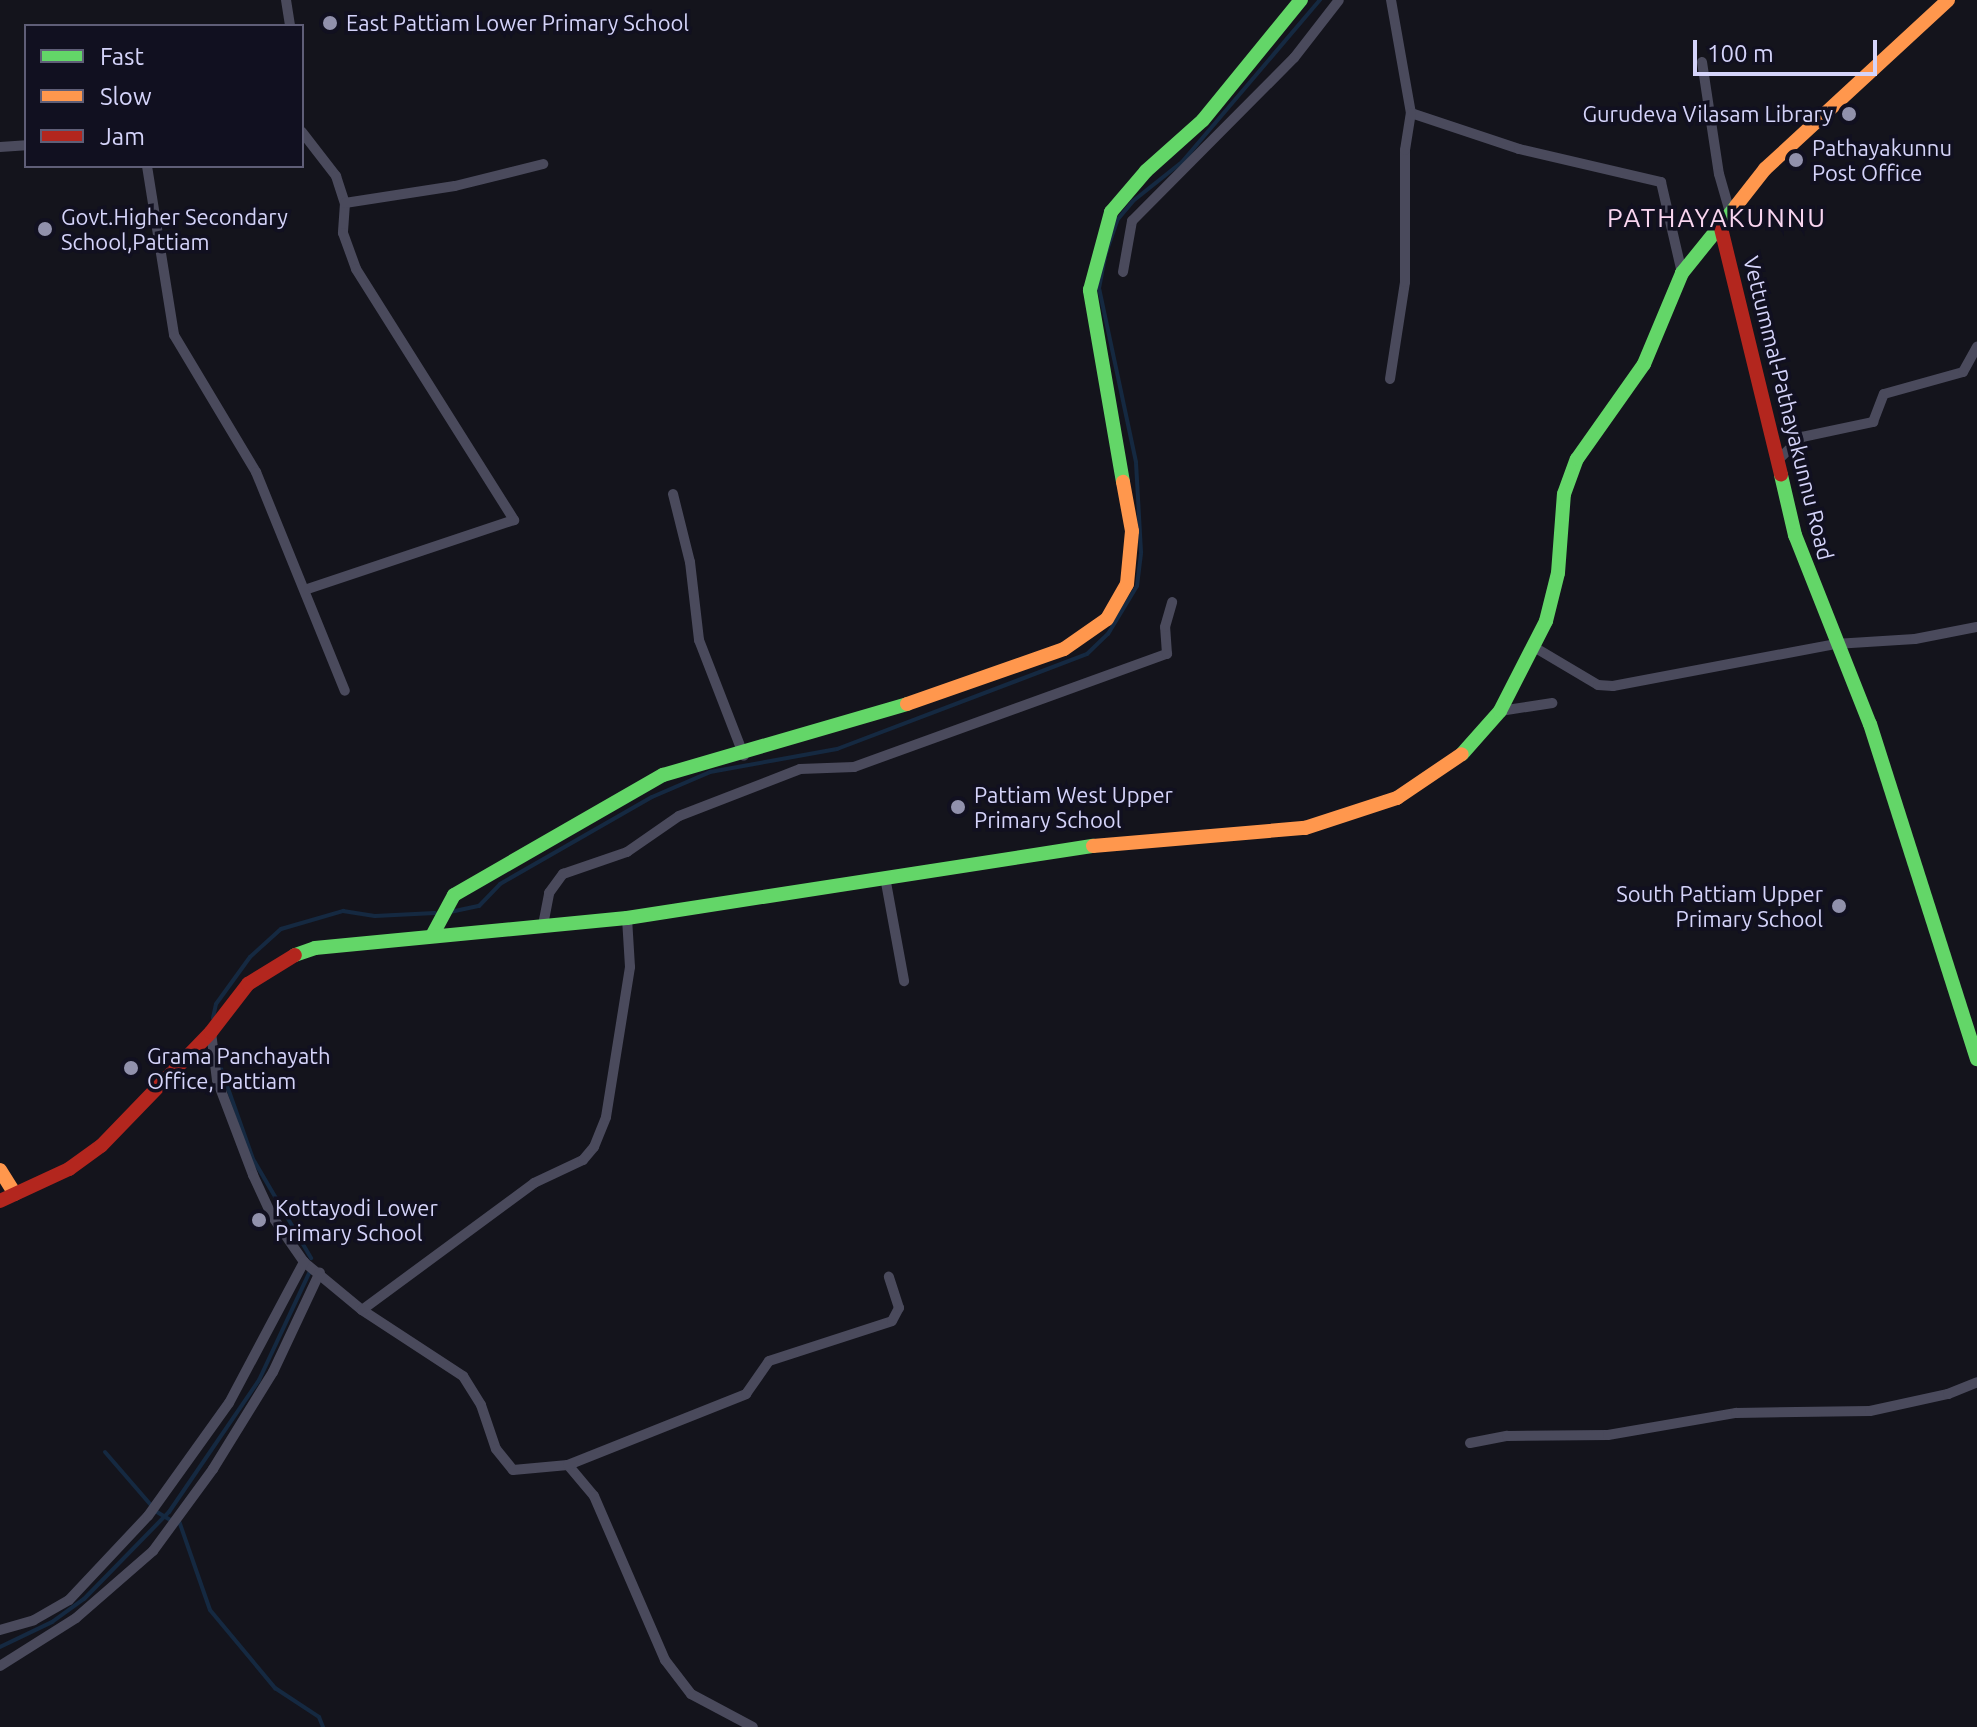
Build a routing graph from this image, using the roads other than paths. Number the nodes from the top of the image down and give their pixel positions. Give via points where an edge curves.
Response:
1 (286, 0) edge
2 (1301, 0) edge
3 (1339, 0) edge
4 (1391, 0) edge
5 (1948, 0) edge
6 (290, 24) edge
7 (1702, 62) dead end
8 (1411, 113) junction
9 (304, 135) edge
10 (24, 145) edge
11 (0, 147) edge
12 (543, 164) dead end
13 (147, 168) edge
14 (345, 203) junction
15 (1724, 214) junction
16 (1123, 272) dead end
17 (1682, 273) junction
18 (1977, 347) edge
19 (1390, 379) dead end
20 (1777, 461) junction
21 (673, 494) dead end
22 (308, 589) junction
23 (1172, 602) dead end
24 (1977, 627) edge
25 (1835, 644) junction
26 (1534, 647) junction
27 (345, 691) dead end
28 (1552, 703) dead end
29 (1500, 711) junction
30 (744, 756) junction
31 (885, 877) junction
32 (627, 918) junction
33 (543, 925) junction
34 (433, 934) junction
35 (904, 981) dead end
36 (211, 1032) junction
37 (1977, 1059) edge
38 (0, 1170) edge
39 (15, 1194) junction
40 (0, 1201) edge
41 (304, 1262) junction
42 (320, 1272) junction
43 (889, 1277) dead end
44 (362, 1310) junction
45 (1977, 1382) edge
46 (1470, 1443) dead end
47 (568, 1465) junction
48 (0, 1630) edge
49 (0, 1666) edge
50 (753, 1727) edge

1 - 6 street
2 - 30 main road via 1203,120 1146,171 1111,212 1090,290 1132,531 1127,584 1107,619 1064,649
3 - 16 street via 1294,58 1132,221
4 - 8 street
5 - 15 main road via 1900,39
7 - 15 street
8 - 17 street via 1519,149 1661,182
8 - 19 street via 1405,150 1405,282
9 - 14 street via 336,176
10 - 11 street
12 - 14 street via 455,186
13 - 22 street via 174,335 256,472
14 - 22 street via 343,233 356,269 514,520
15 - 17 main road
15 - 20 main road, Vettummal-Pathayakunnu Road
17 - 26 main road via 1644,364 1577,459 1564,494 1558,573
18 - 20 street via 1963,372 1884,394 1873,422 1802,437
20 - 25 main road, Vettummal-Pathayakunnu Road via 1795,535
21 - 30 street via 690,562 699,640
22 - 27 street
23 - 33 street via 1165,627 1167,654 854,767 800,769 679,816 627,852 563,874 549,893
24 - 25 street via 1915,639
25 - 26 street via 1613,686 1598,685
25 - 37 main road, Vettummal-Pathayakunnu Road via 1870,724
26 - 29 main road
28 - 29 street
29 - 31 main road via 1474,745 1397,798 1349,817 1305,828 1148,838
30 - 34 main road via 663,775 454,895
31 - 32 main road
31 - 35 street
32 - 33 main road
32 - 44 street via 630,967 606,1117 594,1147 583,1160 534,1183
33 - 34 main road
34 - 36 main road via 357,940 282,960 248,984
36 - 39 main road via 101,1146 69,1169
36 - 41 street via 217,1080 253,1175 272,1216
38 - 39 main road
39 - 40 main road
41 - 42 street
41 - 48 street via 229,1403 148,1516 69,1600 34,1620
42 - 44 street
42 - 49 street via 273,1372 213,1469 153,1551 76,1618
43 - 47 street via 899,1308 892,1321 769,1361 746,1394
44 - 47 street via 463,1376 481,1405 496,1449 513,1470
45 - 46 street via 1870,1411 1736,1413 1608,1435 1507,1436
47 - 50 street via 594,1496 665,1660 691,1694

